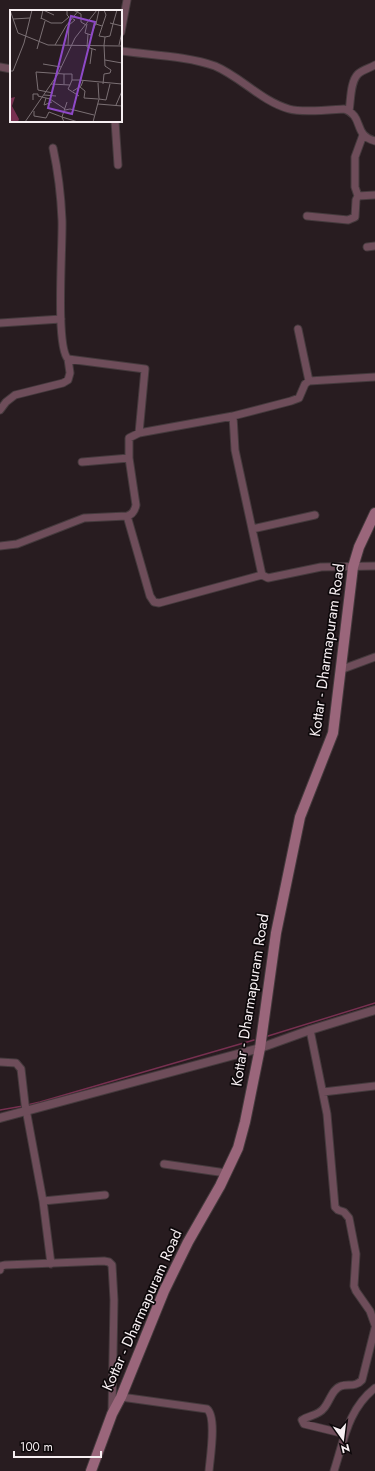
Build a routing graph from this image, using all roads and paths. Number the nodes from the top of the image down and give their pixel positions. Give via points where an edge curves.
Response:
1 (127, 0) edge
2 (122, 26) edge
3 (122, 51) edge
4 (375, 65) edge
5 (0, 67) edge
6 (10, 69) edge
7 (349, 111) junction
8 (114, 122) edge
9 (363, 135) junction
10 (375, 141) edge
11 (53, 148) dead end
12 (118, 165) dead end
13 (375, 195) edge
14 (358, 196) junction
15 (307, 216) dead end
16 (61, 319) junction
17 (0, 323) edge
18 (298, 329) dead end
19 (68, 359) junction
20 (375, 377) edge
21 (309, 381) junction
22 (0, 410) edge
23 (233, 416) junction
24 (139, 433) junction
25 (129, 458) junction
26 (82, 462) dead end
27 (375, 513) edge
28 (315, 515) dead end
29 (127, 516) junction
30 (252, 530) junction
31 (0, 546) edge
32 (375, 566) edge
33 (353, 567) junction
34 (262, 575) junction
35 (375, 657) edge
36 (340, 670) junction
37 (375, 1010) edge
38 (310, 1030) junction
39 (260, 1048) junction
40 (0, 1062) edge
41 (375, 1086) edge
42 (323, 1092) junction
43 (26, 1108) junction
44 (0, 1118) edge
45 (164, 1164) dead end
46 (226, 1173) junction
47 (105, 1195) dead end
48 (43, 1201) junction
49 (50, 1264) junction
50 (0, 1270) edge
51 (375, 1327) edge
52 (375, 1388) edge
53 (121, 1397) junction
54 (112, 1414) junction
55 (346, 1434) junction
56 (91, 1471) edge
57 (209, 1471) edge
58 (334, 1471) edge

1 - 2 street
3 - 7 street via 190,60 214,66 270,101 290,110
4 - 7 street via 362,71 354,80
5 - 6 street
7 - 9 street
8 - 12 street
9 - 10 street
9 - 14 street via 355,157 355,187
11 - 16 street via 58,170 62,221
13 - 14 street
14 - 15 street via 355,217 348,220
16 - 17 street
16 - 19 street via 63,350
18 - 21 street
19 - 22 street via 68,380 15,395
19 - 24 street via 146,369
20 - 21 street
21 - 23 street via 305,384 301,396 296,399
23 - 24 street
23 - 30 street via 235,450
24 - 25 street via 129,438
25 - 26 street
25 - 29 street via 136,505 134,511
27 - 33 main road, Kottar - Dharmapuram Road
28 - 30 street
29 - 31 street via 84,518 17,544
29 - 34 street via 150,596 154,602
30 - 34 street
32 - 33 street
33 - 34 street via 321,567 268,578
33 - 36 main road, Kottar - Dharmapuram Road
35 - 36 street
36 - 39 main road, Kottar - Dharmapuram Road via 333,733 298,824 276,933
37 - 38 street
38 - 39 street
38 - 42 street
39 - 43 street
39 - 46 main road, Kottar - Dharmapuram Road via 238,1148
40 - 43 street via 16,1063 20,1067
41 - 42 street
42 - 51 street via 335,1207 349,1218 356,1254 354,1286 370,1311
43 - 44 street
43 - 48 street
45 - 46 street
46 - 53 main road, Kottar - Dharmapuram Road via 164,1291
47 - 48 street
48 - 49 street
49 - 50 street via 5,1265
49 - 54 street via 104,1261 112,1265
51 - 55 street via 362,1380 354,1385 338,1388 320,1413 302,1420 304,1424
52 - 55 street via 356,1407
53 - 54 main road, Kottar - Dharmapuram Road
53 - 57 street via 210,1411 212,1420
54 - 56 main road, Kottar - Dharmapuram Road
55 - 58 street

